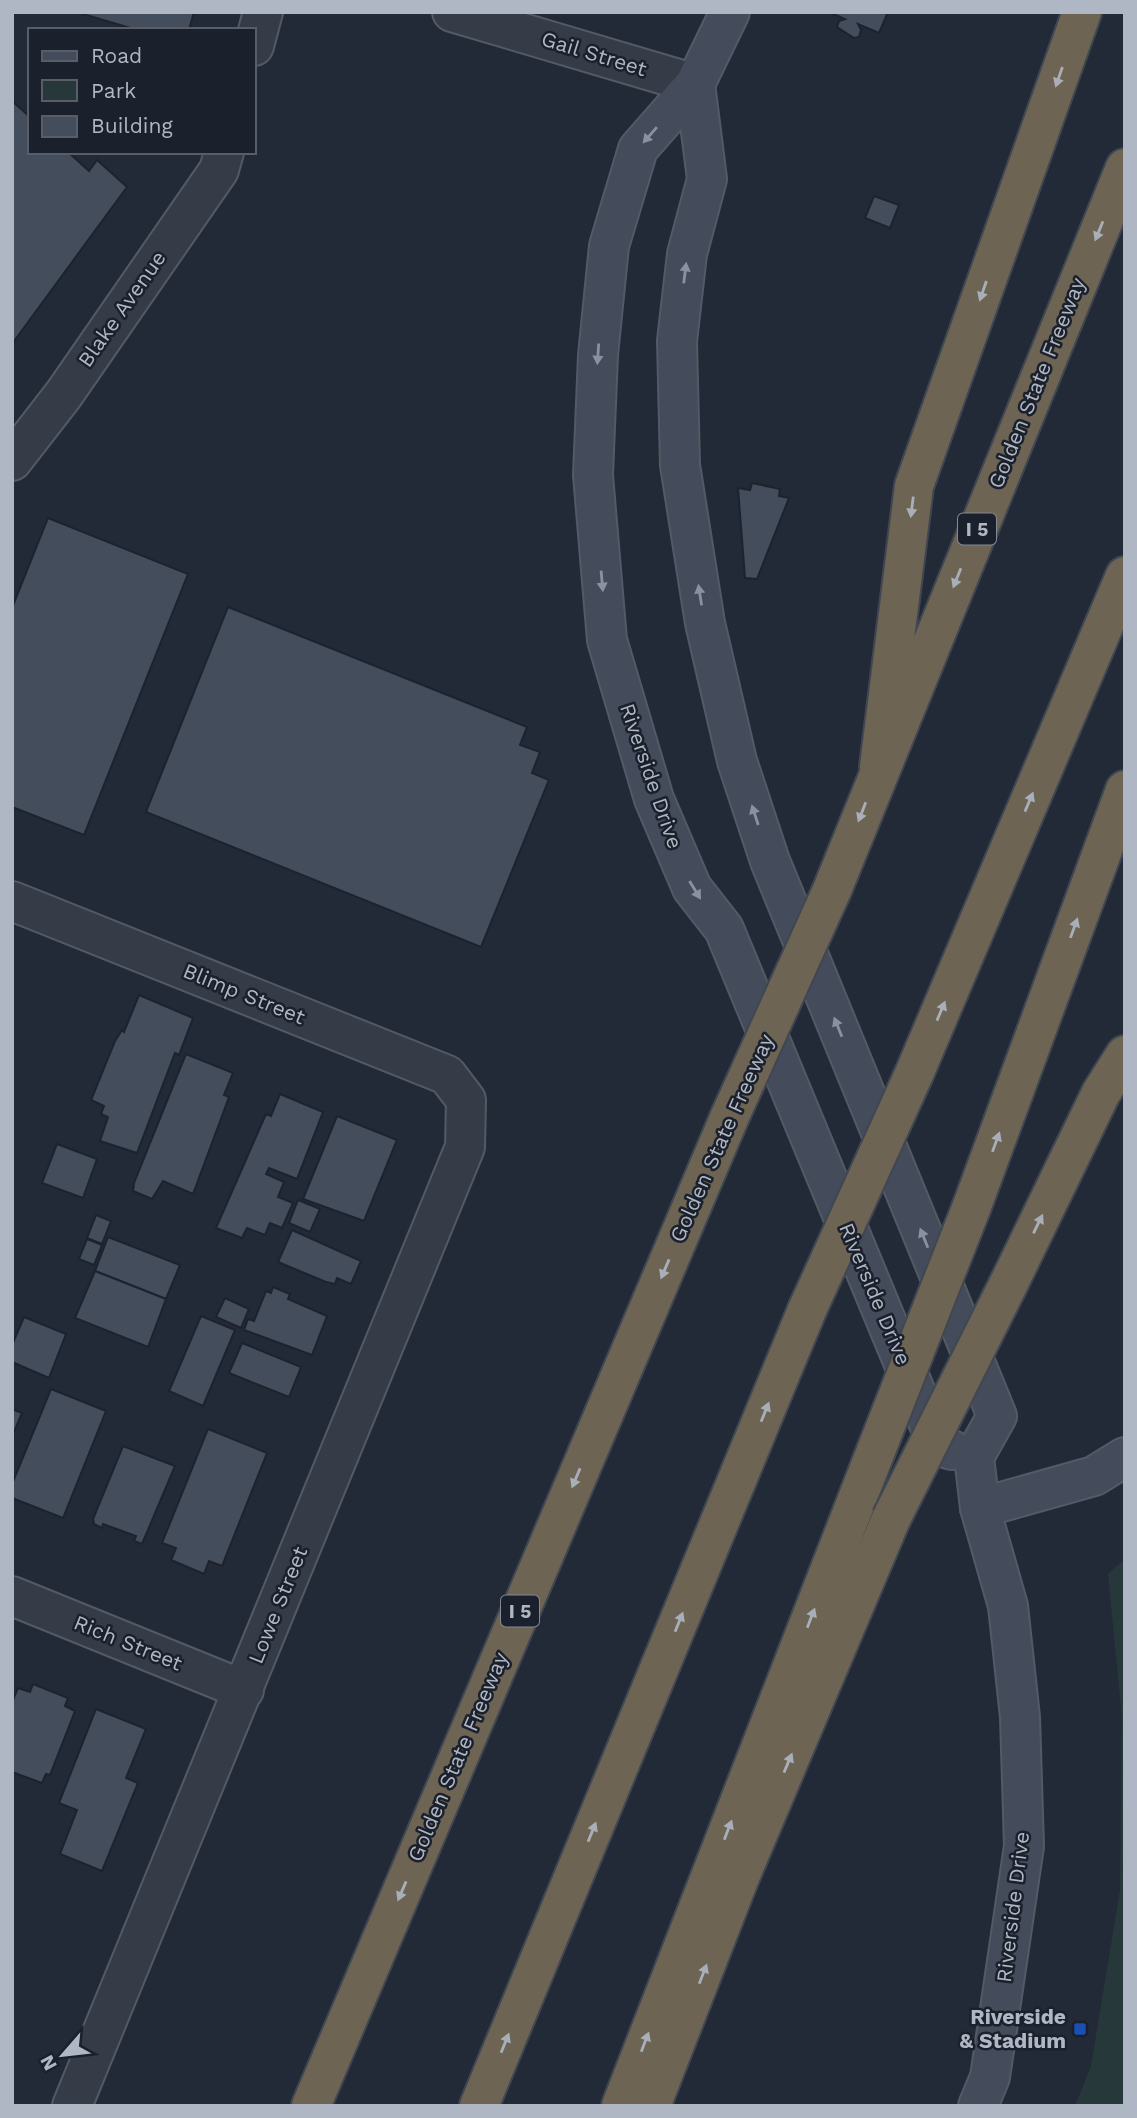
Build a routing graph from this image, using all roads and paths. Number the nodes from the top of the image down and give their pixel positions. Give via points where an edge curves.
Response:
1 (263, 12) edge
2 (452, 12) edge
3 (730, 12) edge
4 (1082, 12) edge
5 (256, 39) edge
6 (695, 84) junction
7 (223, 154) edge
8 (1125, 168) edge
9 (12, 461) edge
10 (1125, 576) edge
11 (879, 767) junction
12 (1125, 790) edge
13 (12, 901) edge
14 (1125, 1055) edge
15 (466, 1100) joint
16 (974, 1457) junction
17 (1125, 1457) edge
18 (980, 1508) junction
19 (12, 1596) edge
20 (244, 1690) junction
21 (72, 2106) edge
22 (311, 2106) edge
23 (479, 2106) edge
24 (621, 2106) edge
25 (651, 2106) edge
26 (978, 2106) edge

1 - 5 street
2 - 6 street, Gail Street
3 - 6 main road, Riverside Drive
4 -> 11 highway via 915,486
16 -> 6 main road via 996,1416 770,861 737,761 705,623 680,465 677,341 687,254 707,178
6 -> 16 main road, Riverside Drive via 638,149 609,247 593,475 607,640 654,799 692,888 723,929 939,1446
7 - 9 street, Blake Avenue via 219,170 64,394
8 -> 11 highway, Golden State Freeway / I 5
23 -> 10 highway, bridge via 807,1310 914,1074
11 -> 22 highway, Golden State Freeway / I 5, bridge via 832,890 730,1116
24 -> 12 highway, bridge via 972,1206
13 - 15 street, Blimp Street via 446,1075
25 -> 14 highway, bridge via 740,1877 891,1519 1101,1093
15 - 20 street, Lowe Street via 465,1147
16 - 18 main road, Riverside Drive
17 - 18 main road via 1094,1476
18 - 26 main road, Riverside Drive via 1008,1606 1020,1717 1024,1846 990,2077
19 - 20 street, Rich Street
20 - 21 street, Lowe Street

